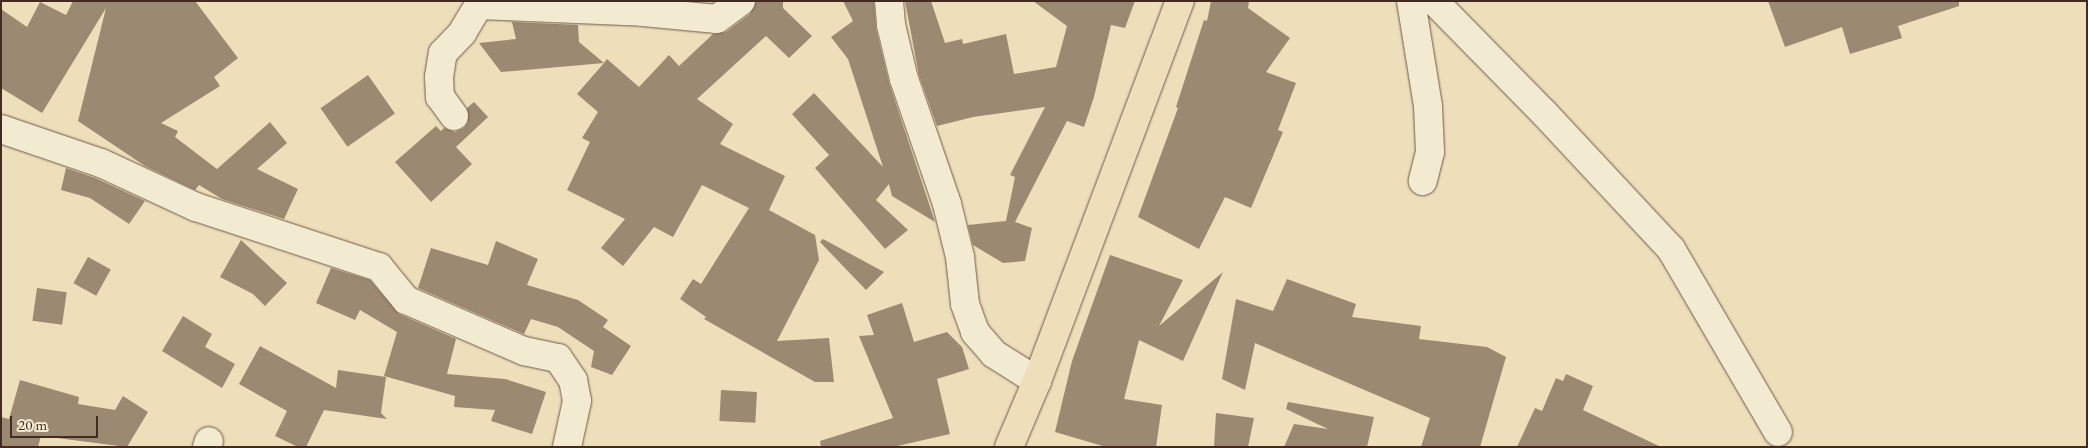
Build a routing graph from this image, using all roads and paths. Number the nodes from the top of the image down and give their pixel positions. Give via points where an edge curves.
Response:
1 (741, 1) edge
2 (889, 1) edge
3 (1180, 1) edge
4 (1411, 1) edge
5 (1434, 1) edge
6 (479, 3) edge
7 (454, 116) dead end
8 (1, 129) edge
9 (1423, 181) dead end
10 (1037, 381) junction
11 (1778, 432) dead end
12 (567, 447) edge
13 (1009, 447) edge

1 - 6 street via 717,18
2 - 10 street via 891,25 904,79 947,204 960,258 965,304 975,332 994,354
3 - 10 main road
4 - 9 street via 1428,106 1430,152
5 - 11 street via 1671,249
6 - 7 street via 462,33 444,54 438,77 440,96
8 - 12 street via 101,163 196,207 379,267 406,300 524,350 558,358 573,380 576,401
10 - 13 main road

